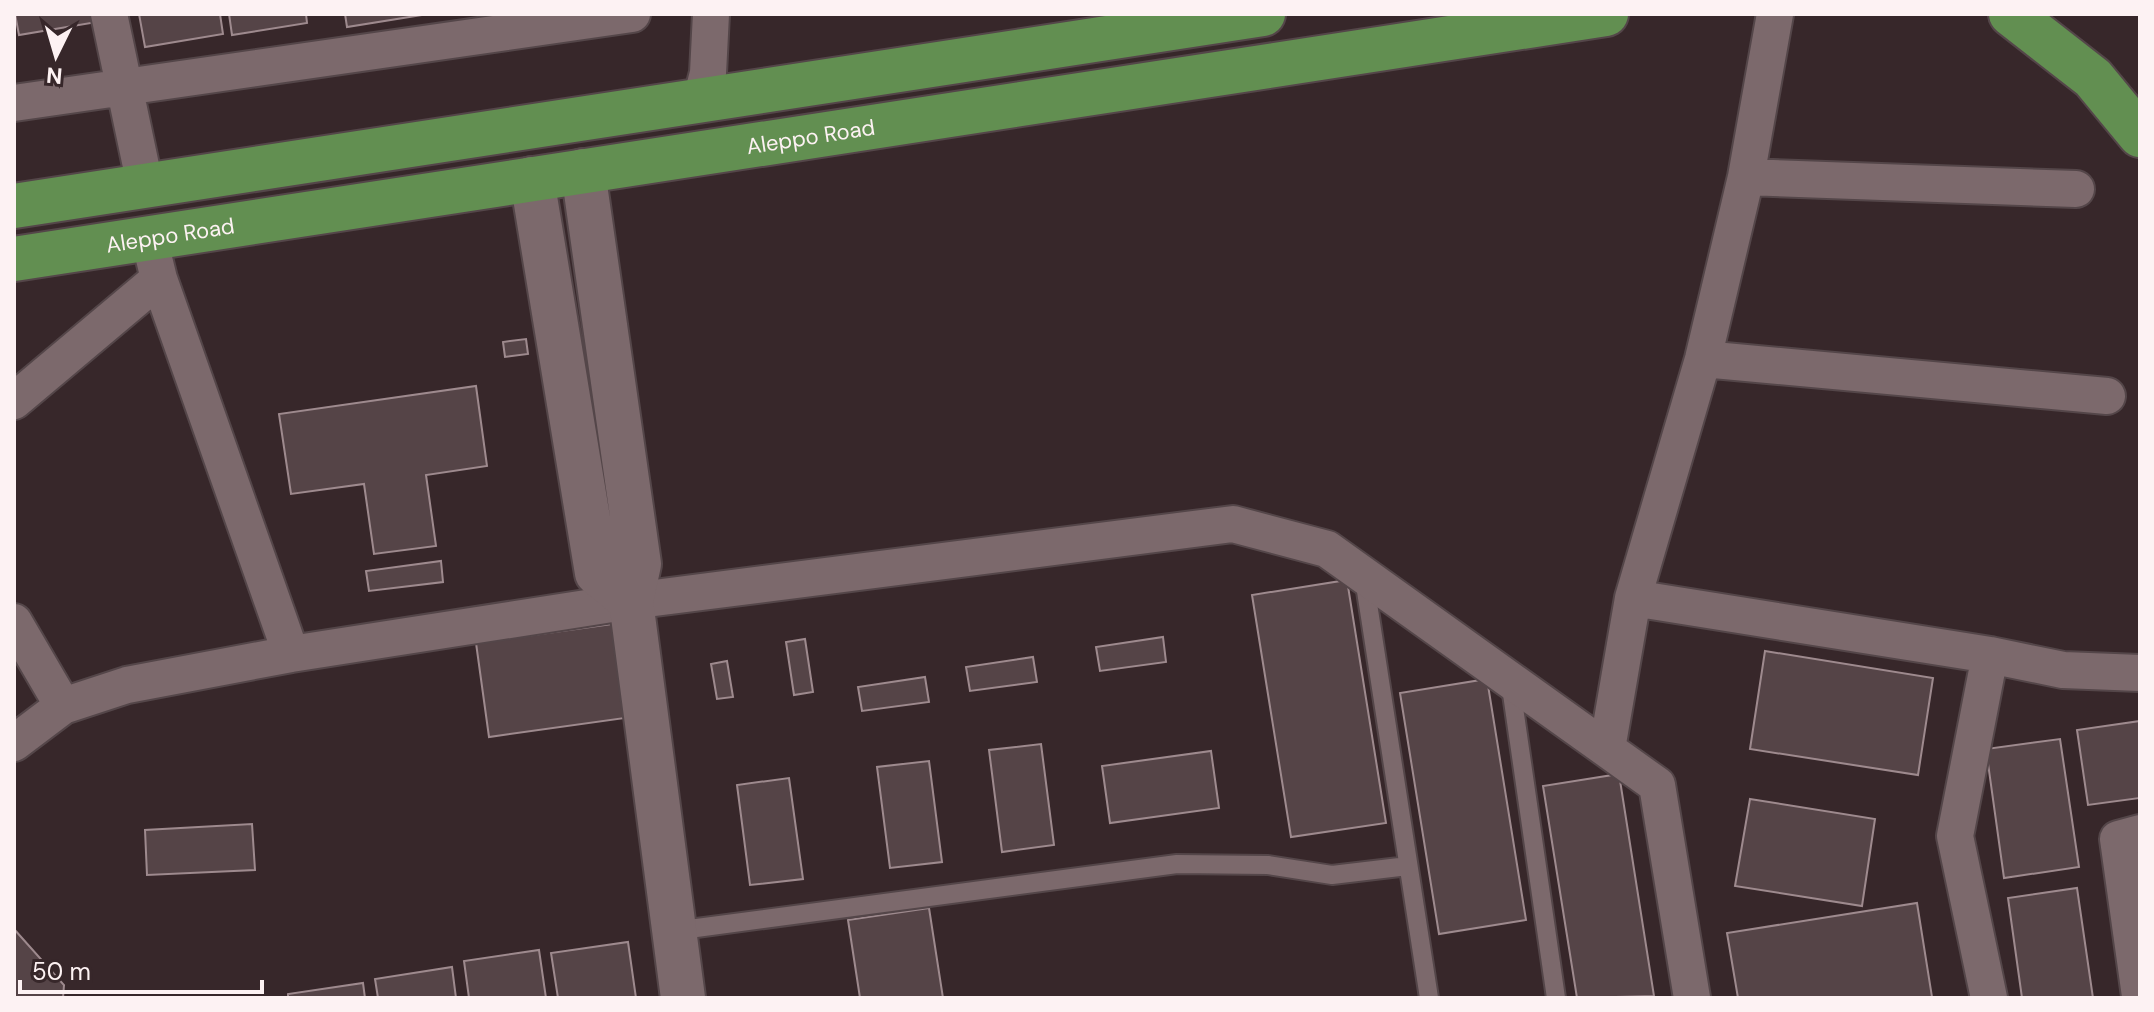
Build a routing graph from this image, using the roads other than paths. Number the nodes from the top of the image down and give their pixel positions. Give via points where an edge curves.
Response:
1 (109, 14) edge
2 (632, 14) edge
3 (711, 14) edge
4 (1263, 14) edge
5 (1606, 14) edge
6 (1775, 14) edge
7 (2011, 14) edge
8 (1210, 18) edge
9 (123, 88) junction
10 (701, 100) junction
11 (14, 103) edge
12 (2140, 135) edge
13 (583, 171) junction
14 (1746, 177) junction
15 (532, 179) junction
16 (145, 185) junction
17 (2076, 189) dead end
18 (14, 206) edge
19 (154, 258) junction
20 (14, 259) edge
21 (1703, 359) junction
22 (2107, 396) dead end
23 (14, 401) edge
24 (1363, 575) junction
25 (1633, 598) junction
26 (631, 601) junction
27 (14, 622) edge
28 (291, 654) junction
29 (1990, 655) junction
30 (2140, 673) edge
31 (1510, 680) junction
32 (63, 706) junction
33 (14, 743) edge
34 (1607, 749) junction
35 (2140, 833) edge
36 (1408, 866) junction
37 (674, 931) junction
38 (2140, 996) edge
39 (683, 998) edge
40 (1429, 998) edge
41 (1556, 998) edge
42 (1692, 998) edge
43 (1989, 998) edge

1 - 9 street
2 - 9 street
3 - 10 street
4 - 8 main road
5 - 13 main road, Aleppo Road
6 - 14 street
7 - 12 main road via 2093,78
8 - 10 main road
9 - 11 street
9 - 16 street
10 - 16 main road
13 - 15 main road, Aleppo Road
13 - 26 street via 639,564
14 - 17 street
14 - 21 street
15 - 19 main road, Aleppo Road
15 - 26 street via 597,573
16 - 18 main road
19 - 20 main road, Aleppo Road
19 - 23 street
19 - 28 street
21 - 22 street
21 - 25 street
24 - 26 street via 1327,549 1233,524
24 - 31 street
24 - 36 lane
25 - 29 street
25 - 34 street
26 - 28 street
26 - 37 street
27 - 32 street
28 - 32 street via 127,685
29 - 30 street via 2063,670
29 - 43 street via 1955,836
31 - 34 street
31 - 41 lane
32 - 33 street
34 - 42 street via 1657,785
35 - 38 street via 2118,839
36 - 37 lane via 1332,875 1268,865 1177,864
36 - 40 lane
37 - 39 street

